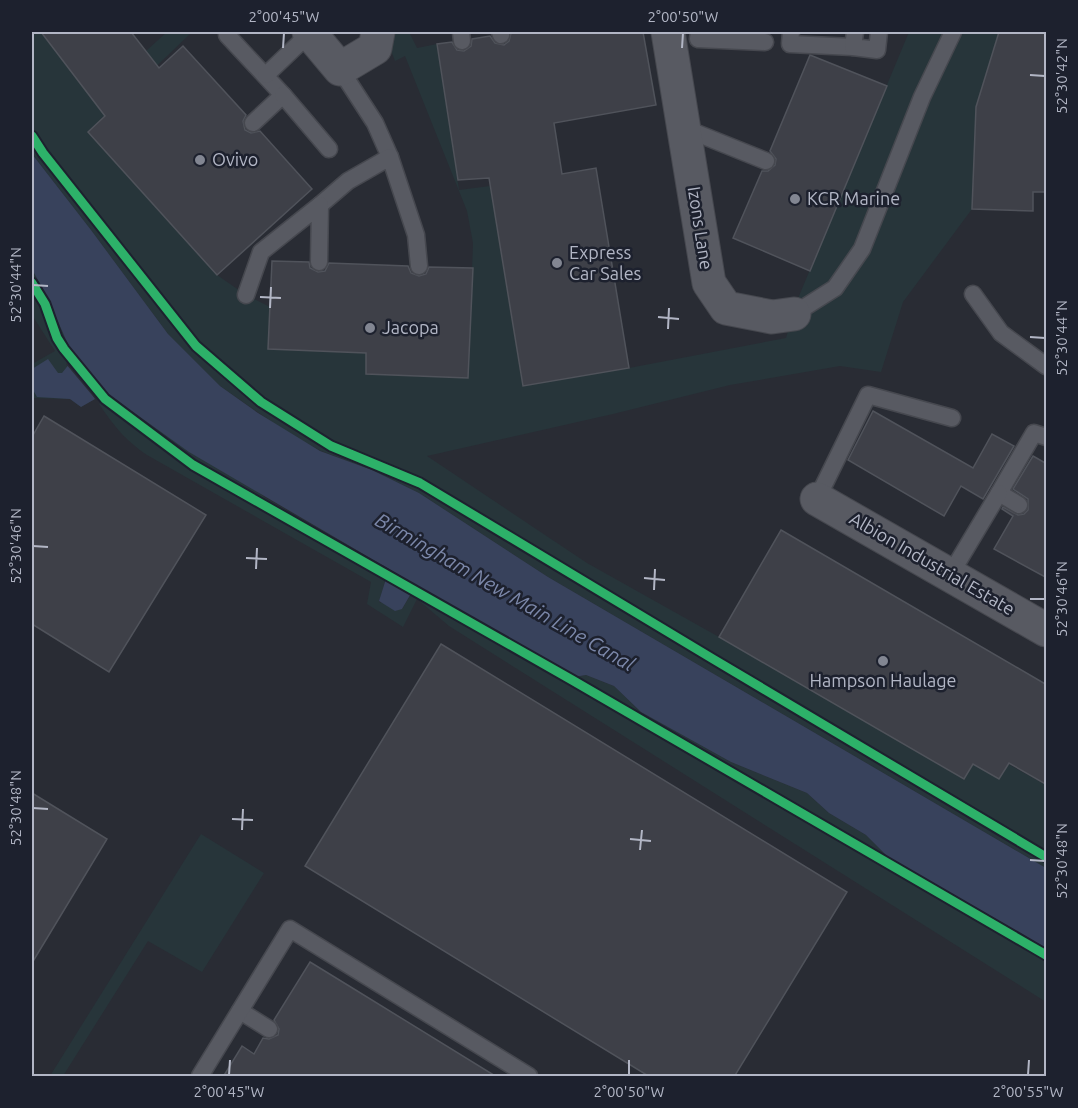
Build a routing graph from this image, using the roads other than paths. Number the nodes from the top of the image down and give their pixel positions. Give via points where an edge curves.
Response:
1 (310, 32) edge
2 (879, 32) edge
3 (953, 32) edge
4 (227, 35) dead end
5 (684, 35) edge
6 (765, 37) edge
7 (790, 38) edge
8 (854, 39) edge
9 (377, 40) edge
10 (340, 69) junction
11 (266, 75) junction
12 (283, 95) junction
13 (253, 123) dead end
14 (684, 128) junction
15 (330, 148) dead end
16 (390, 157) junction
17 (766, 160) dead end
18 (320, 205) junction
19 (319, 262) dead end
20 (419, 266) dead end
21 (973, 294) dead end
22 (246, 295) dead end
23 (794, 314) joint
24 (1047, 366) edge
25 (952, 418) dead end
26 (1047, 437) edge
27 (999, 493) junction
28 (817, 499) joint
29 (1019, 505) dead end
30 (950, 575) junction
31 (1047, 630) edge
32 (362, 974) junction
33 (354, 989) dead end
34 (240, 1011) junction
35 (269, 1029) dead end
36 (200, 1077) edge
37 (529, 1077) edge

1 - 10 street
1 - 11 lane
2 - 8 lane via 877,50
3 - 23 lane, Izons Lane via 922,97 862,249 835,288
4 - 11 lane
5 - 6 lane
5 - 14 street, Izons Lane
6 - 7 lane
7 - 8 lane
9 - 10 street
10 - 16 lane via 375,123
11 - 12 lane
12 - 13 lane
12 - 15 lane
14 - 17 lane
14 - 23 street, Izons Lane via 709,283 726,308 772,317
16 - 18 lane via 348,182
16 - 20 lane via 416,234
18 - 19 lane
18 - 22 lane via 261,252
21 - 24 lane via 1001,333
25 - 28 lane via 868,395
26 - 27 lane via 1034,433
27 - 29 lane
27 - 30 lane
28 - 30 street, Albion Industrial Estate
30 - 31 street, Albion Industrial Estate
32 - 33 lane
32 - 34 lane via 290,929
32 - 37 lane
34 - 35 lane
34 - 36 lane

